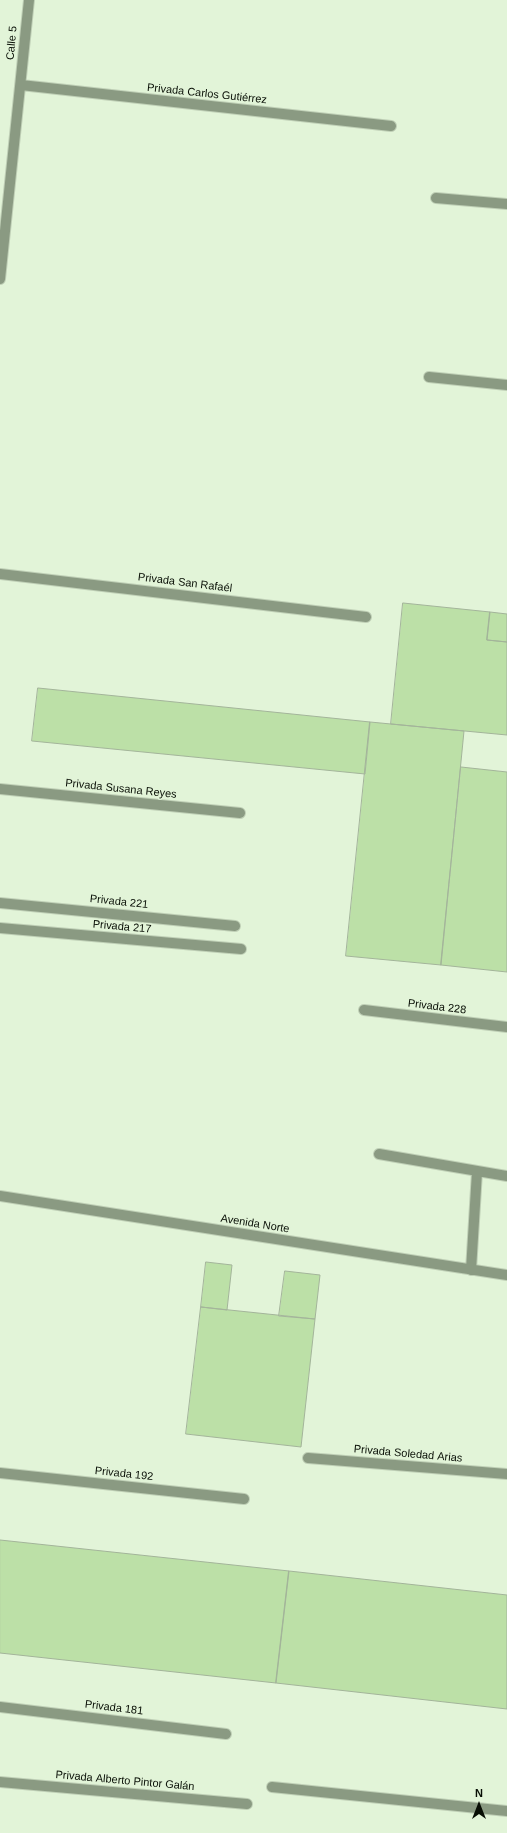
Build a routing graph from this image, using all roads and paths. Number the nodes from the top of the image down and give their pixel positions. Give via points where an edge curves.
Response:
1 (28, 0) edge
2 (21, 85) junction
3 (391, 126) dead end
4 (436, 198) dead end
5 (507, 204) edge
6 (4, 209) edge
7 (0, 279) edge
8 (429, 376) dead end
9 (507, 385) edge
10 (0, 574) edge
11 (366, 617) dead end
12 (0, 789) edge
13 (240, 813) dead end
14 (0, 903) edge
15 (235, 926) dead end
16 (0, 928) edge
17 (241, 949) dead end
18 (364, 1010) dead end
19 (507, 1027) edge
20 (379, 1154) dead end
21 (477, 1172) junction
22 (507, 1176) edge
23 (0, 1196) edge
24 (471, 1270) junction
25 (507, 1275) edge
26 (308, 1458) dead end
27 (0, 1473) edge
28 (507, 1474) edge
29 (244, 1499) dead end
30 (0, 1706) edge
31 (226, 1734) dead end
32 (0, 1782) edge
33 (272, 1787) dead end
34 (247, 1804) dead end
35 (507, 1811) edge

1 - 2 street, Calle 5
2 - 3 street, Privada Carlos Gutiérrez
2 - 6 street, Calle 5
4 - 5 street
6 - 7 street, Calle 5
8 - 9 street
10 - 11 street, Privada San Rafaél
12 - 13 street, Privada Susana Reyes
14 - 15 street, Privada 221
16 - 17 street, Privada 217
18 - 19 street, Privada 228
20 - 21 street
21 - 22 street
21 - 24 street
23 - 24 street, Avenida Norte
24 - 25 street, Avenida Norte
26 - 28 street, Privada Soledad Arias
27 - 29 street, Privada 192
30 - 31 street, Privada 181
32 - 34 street, Privada Alberto Pintor Galán
33 - 35 street

